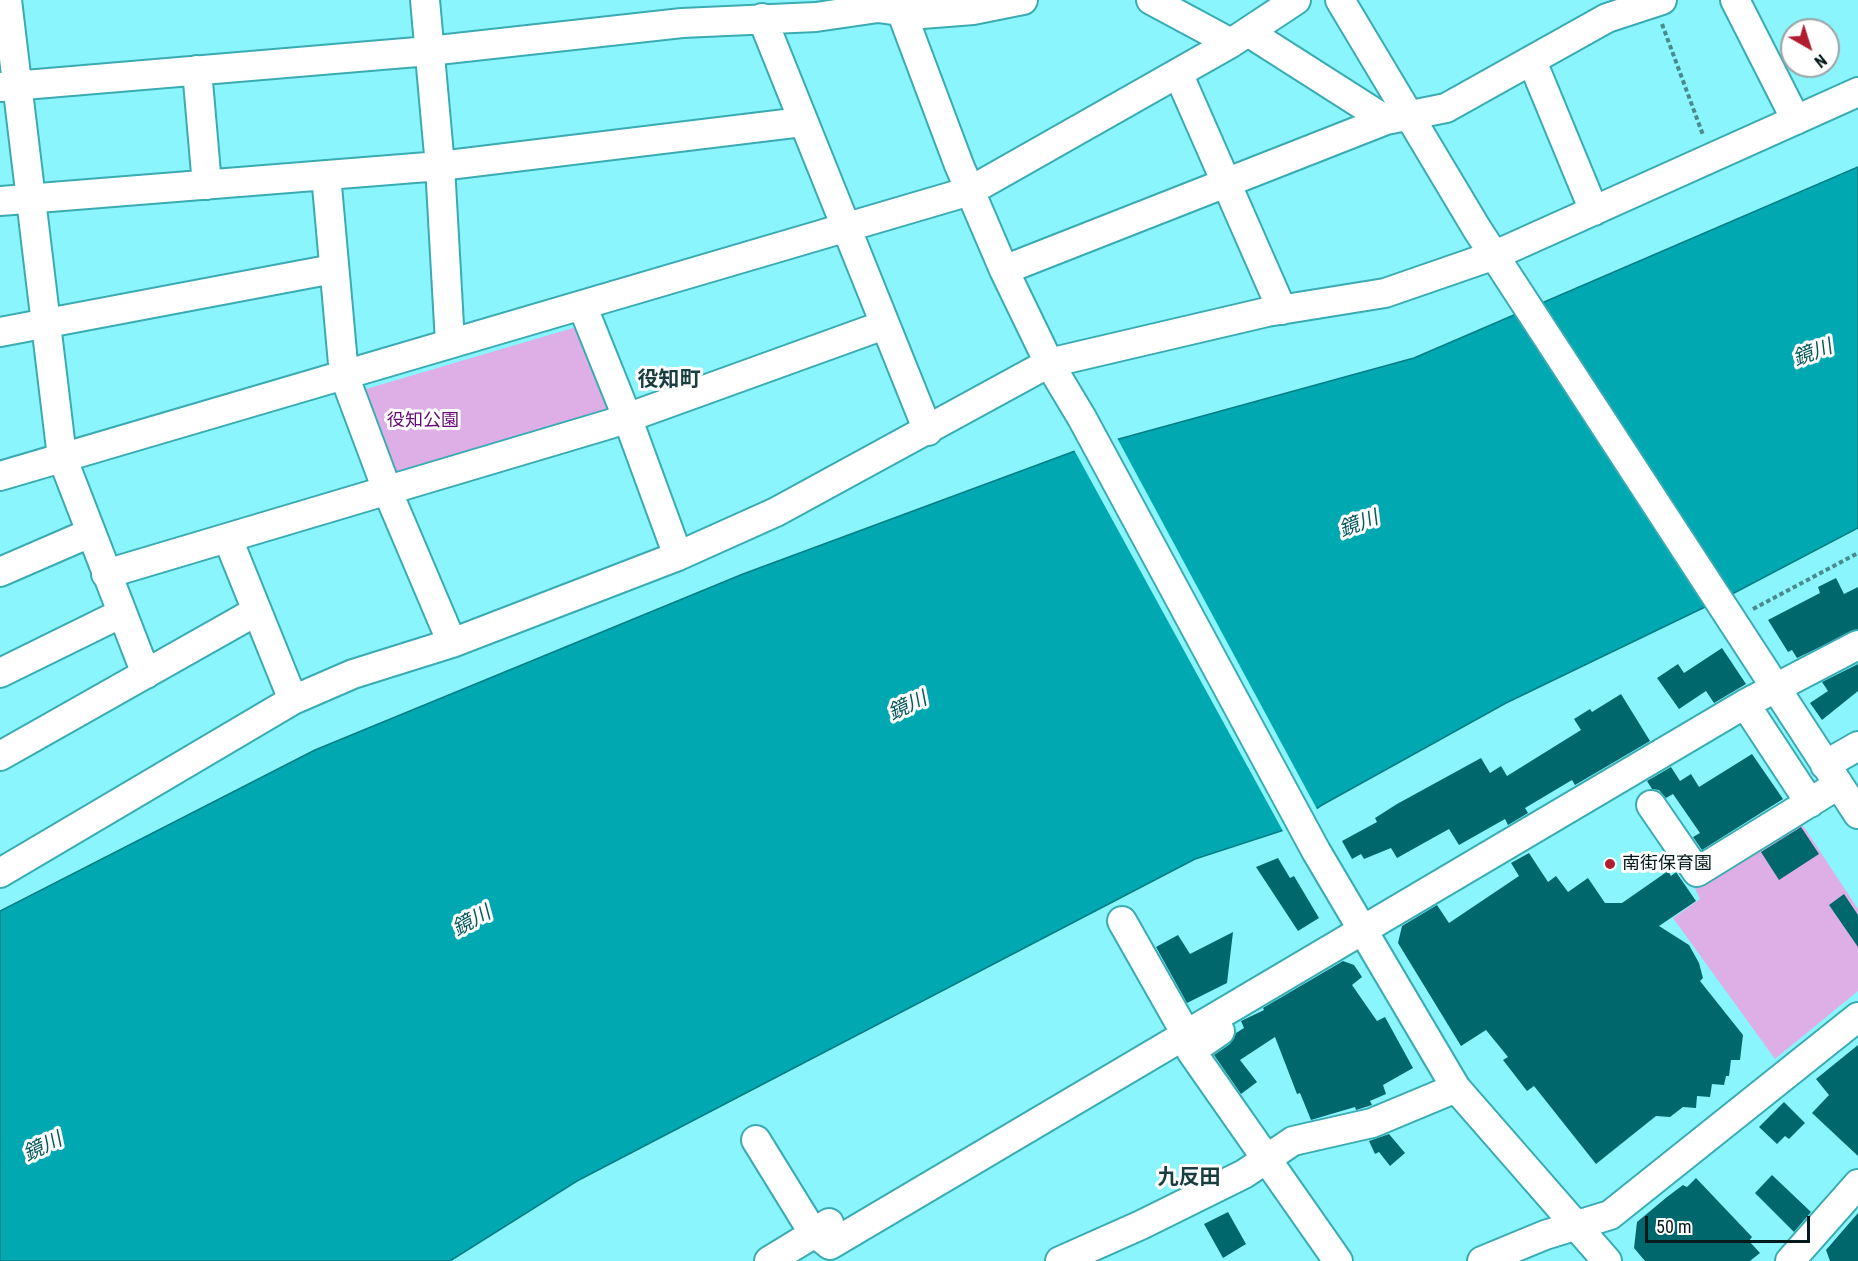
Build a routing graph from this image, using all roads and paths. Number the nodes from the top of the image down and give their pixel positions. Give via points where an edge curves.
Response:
1 (7, 0) edge
2 (425, 0) edge
3 (1023, 0) edge
4 (1151, 0) edge
5 (1296, 0) edge
6 (1340, 0) edge
7 (1735, 0) edge
8 (1658, 1) edge
9 (900, 6) edge
10 (1604, 9) edge
11 (762, 18) junction
12 (1240, 37) junction
13 (429, 51) junction
14 (1532, 61) junction
15 (197, 70) junction
16 (1178, 73) junction
17 (9, 87) edge
18 (1858, 92) edge
19 (1398, 117) junction
20 (1796, 120) junction
21 (802, 122) junction
22 (1713, 158) junction
23 (440, 166) junction
24 (326, 176) junction
25 (1227, 183) junction
26 (207, 185) junction
27 (970, 191) junction
28 (30, 199) junction
29 (0, 201) edge
30 (1594, 211) junction
31 (845, 228) junction
32 (1503, 267) junction
33 (333, 269) junction
34 (1005, 270) junction
35 (582, 305) junction
36 (1282, 310) junction
37 (45, 324) junction
38 (884, 326) junction
39 (0, 332) edge
40 (450, 343) junction
41 (1049, 363) junction
42 (344, 375) junction
43 (627, 417) junction
44 (928, 431) junction
45 (62, 457) junction
46 (0, 476) edge
47 (387, 490) junction
48 (90, 533) junction
49 (228, 539) junction
50 (1858, 553) edge
51 (678, 556) junction
52 (0, 572) edge
53 (106, 574) junction
54 (255, 612) junction
55 (122, 613) junction
56 (1742, 616) junction
57 (452, 643) junction
58 (1858, 645) edge
59 (0, 672) edge
60 (146, 674) junction
61 (1776, 688) junction
62 (293, 700) junction
63 (1738, 708) junction
64 (1858, 747) edge
65 (0, 756) edge
66 (1831, 775) junction
67 (1810, 803) junction
68 (1651, 805) dead end
69 (1858, 814) edge
70 (0, 873) edge
71 (1122, 921) dead end
72 (1364, 932) junction
73 (1233, 1007) junction
74 (1858, 1017) edge
75 (1182, 1026) junction
76 (1456, 1088) junction
77 (756, 1140) dead end
78 (1266, 1158) junction
79 (1858, 1184) edge
80 (1578, 1227) junction
81 (829, 1246) edge
82 (769, 1261) edge
83 (1060, 1261) edge
84 (1338, 1261) edge
85 (1482, 1261) edge
86 (1607, 1261) edge
87 (1790, 1261) edge

1 - 17 street
2 - 13 street
3 - 9 street via 973,10 922,14
4 - 12 street
5 - 12 street
6 - 19 street
7 - 20 street
8 - 10 street
8 - 22 path
9 - 11 street via 816,17
9 - 27 street
10 - 14 street
11 - 13 street via 682,22
11 - 21 street
12 - 16 street
12 - 19 street
13 - 15 street
13 - 23 street
14 - 19 street via 1446,108
14 - 30 street
15 - 17 street
15 - 26 street
16 - 25 street
16 - 27 street
17 - 28 street
18 - 20 street
19 - 25 street
19 - 32 street
20 - 22 street
21 - 23 street
21 - 31 street
22 - 30 street
23 - 24 street
23 - 40 street
24 - 26 street
24 - 33 street
25 - 34 street
25 - 36 street
26 - 28 street
27 - 31 street
27 - 34 street
28 - 29 street
28 - 37 street
30 - 32 street
31 - 35 street
31 - 38 street
32 - 36 street
32 - 56 street
33 - 37 street
33 - 42 street
34 - 41 street
35 - 40 street
35 - 43 street
36 - 41 street
37 - 39 street
37 - 45 street
38 - 43 street
38 - 44 street
40 - 42 street
41 - 44 street
41 - 72 street
42 - 45 street
42 - 47 street
43 - 47 street
43 - 51 street
44 - 51 street via 776,512
45 - 46 street
45 - 48 street
47 - 49 street
47 - 57 street
48 - 52 street
48 - 53 street
49 - 53 street
49 - 54 street
50 - 56 path
51 - 57 street
53 - 55 street
54 - 60 street
54 - 62 street
55 - 59 street
55 - 60 street
56 - 61 street
57 - 62 street via 353,674
58 - 61 street
60 - 65 street
61 - 63 street
61 - 66 street
62 - 70 street
63 - 67 street
63 - 72 street
64 - 66 street
66 - 67 street
66 - 69 street
67 - 68 street via 1697,872
71 - 75 street
72 - 73 street
72 - 76 street
73 - 75 street
73 - 78 street via 1234,1023 1191,1051
74 - 80 street via 1610,1215
75 - 81 street
76 - 78 street via 1372,1123 1293,1142
76 - 80 street
77 - 81 street
78 - 83 street via 1233,1179
78 - 84 street
79 - 87 street
80 - 85 street via 1545,1235
80 - 86 street
81 - 82 street

